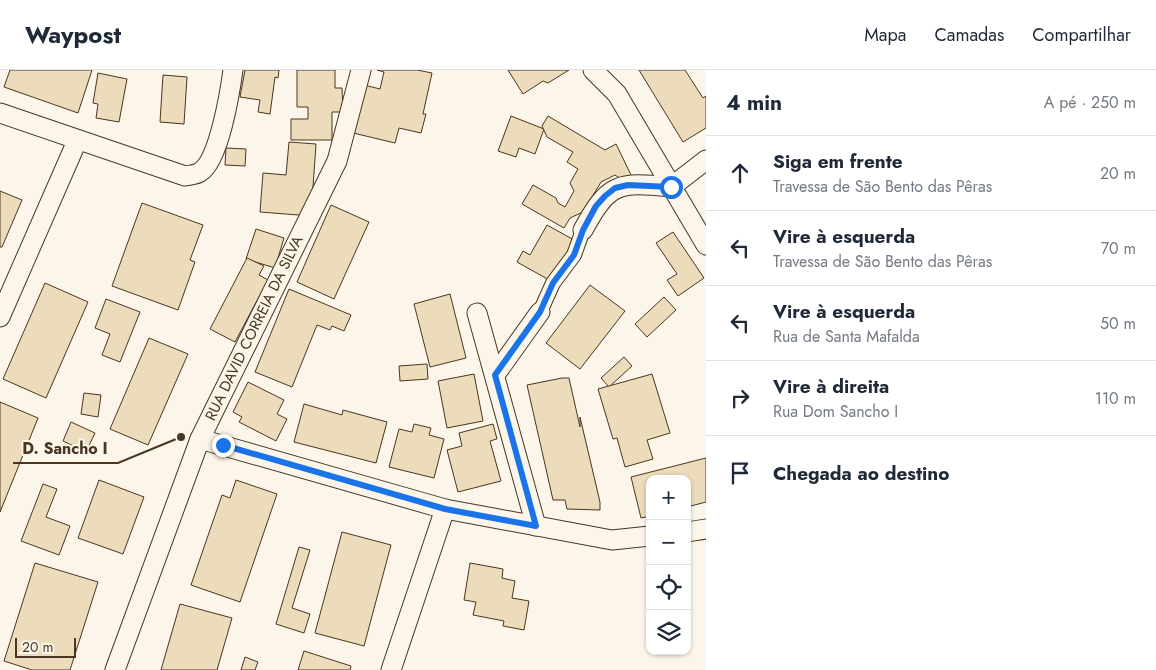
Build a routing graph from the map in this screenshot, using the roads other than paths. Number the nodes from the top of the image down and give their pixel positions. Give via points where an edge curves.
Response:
1 (233, 70) edge
2 (361, 70) edge
3 (593, 70) edge
4 (0, 113) edge
5 (77, 141) junction
6 (706, 160) edge
7 (671, 187) junction
8 (583, 230) joint
9 (706, 245) edge
10 (477, 312) dead end
11 (540, 312) joint
12 (0, 317) edge
13 (495, 375) junction
14 (200, 439) junction
15 (445, 509) junction
16 (536, 526) junction
17 (706, 529) edge
18 (691, 531) edge
19 (646, 536) edge
20 (115, 670) edge
21 (391, 670) edge

1 - 5 street via 212,158 200,172 185,176
2 - 14 street, RUA DAVID CORREIA DA SILVA via 337,161
3 - 7 street via 618,94
4 - 5 street
5 - 12 street
6 - 7 street
7 - 8 street via 628,185 615,188 596,206
7 - 9 street
8 - 11 street via 574,255 553,283
10 - 13 street
11 - 13 street
13 - 16 street
14 - 15 street
14 - 20 street, RUA DAVID CORREIA DA SILVA
15 - 16 street
15 - 21 street
16 - 19 street via 612,540
17 - 18 street

